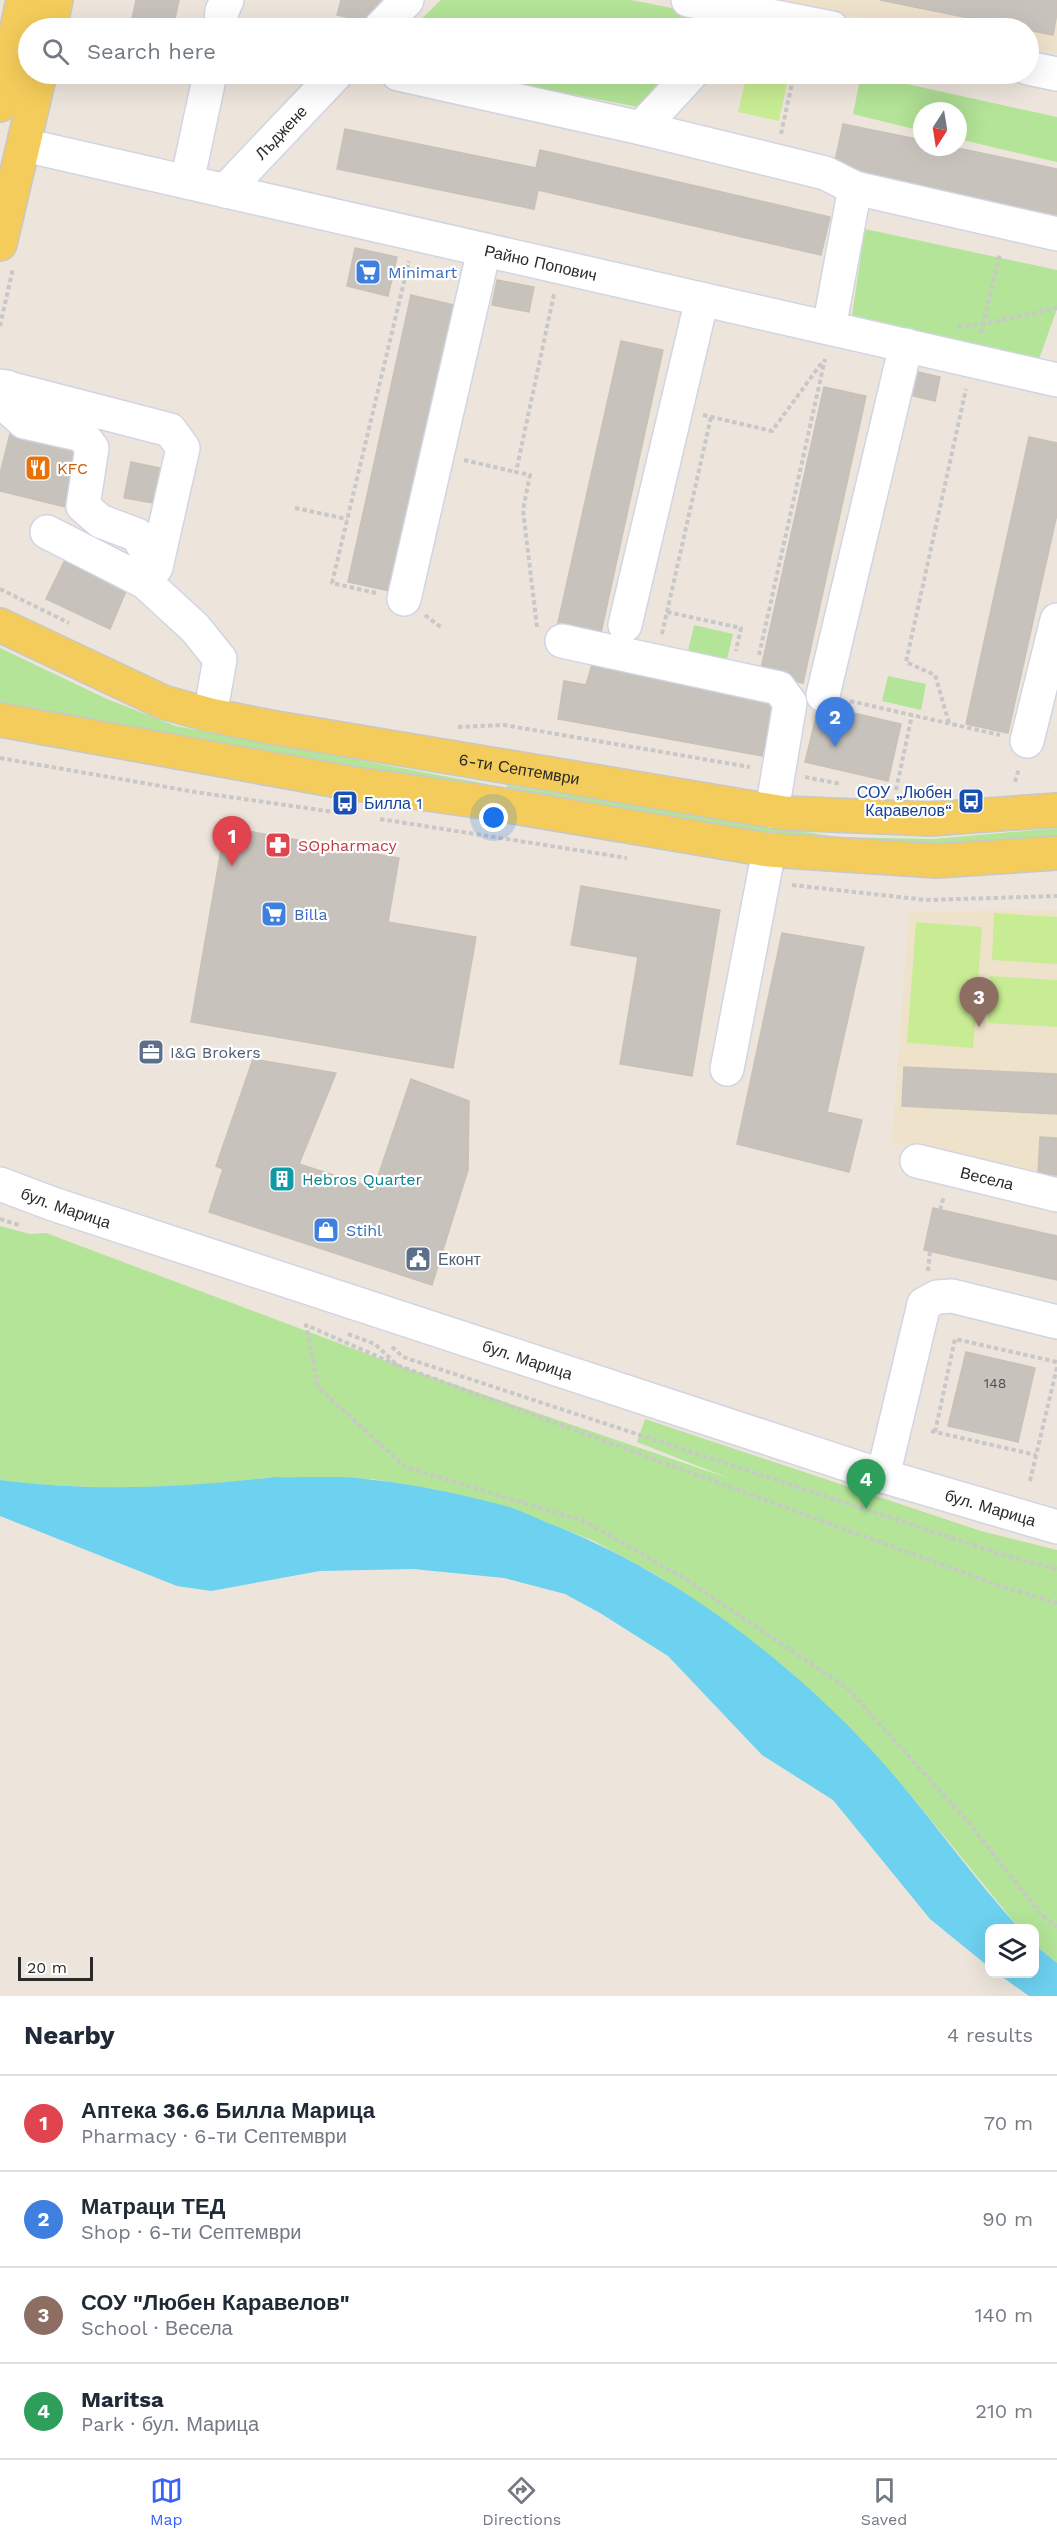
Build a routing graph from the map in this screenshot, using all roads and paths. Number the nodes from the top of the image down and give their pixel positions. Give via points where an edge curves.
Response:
1 (23, 0) edge
2 (56, 0) edge
3 (227, 0) edge
4 (407, 0) edge
5 (688, 0) edge
6 (745, 13) edge
7 (19, 18) edge
8 (52, 18) edge
9 (221, 18) edge
10 (390, 18) edge
11 (774, 18) edge
12 (18, 23) edge
13 (1039, 70) edge
14 (1057, 74) edge
15 (38, 84) edge
16 (208, 84) edge
17 (327, 84) edge
18 (443, 84) edge
19 (682, 84) edge
20 (792, 84) edge
21 (0, 105) edge
22 (641, 128) junction
23 (24, 145) junction
24 (775, 161) junction
25 (187, 182) junction
26 (855, 188) junction
27 (225, 191) junction
28 (416, 234) junction
29 (1057, 234) edge
30 (0, 244) edge
31 (484, 250) junction
32 (1000, 253) dead end
33 (560, 267) junction
34 (702, 299) junction
35 (1057, 308) edge
36 (984, 324) junction
37 (951, 327) dead end
38 (833, 339) junction
39 (906, 345) junction
40 (972, 360) junction
41 (1055, 374) edge
42 (4, 387) edge
43 (676, 409) junction
44 (711, 417) junction
45 (437, 454) junction
46 (516, 472) junction
47 (295, 508) dead end
48 (347, 519) junction
49 (47, 532) dead end
50 (151, 575) junction
51 (0, 589) edge
52 (404, 599) joint
53 (667, 612) junction
54 (1057, 620) edge
55 (0, 625) edge
56 (625, 625) dead end
57 (79, 628) dead end
58 (550, 638) joint
59 (656, 662) junction
60 (742, 680) junction
61 (823, 695) joint
62 (210, 715) junction
63 (912, 715) junction
64 (0, 720) edge
65 (949, 723) junction
66 (449, 725) dead end
67 (1027, 741) joint
68 (778, 772) junction
69 (1026, 781) dead end
70 (1004, 783) dead end
71 (843, 784) dead end
72 (906, 790) dead end
73 (884, 791) dead end
74 (895, 791) junction
75 (1057, 810) edge
76 (772, 811) junction
77 (769, 850) junction
78 (1057, 853) edge
79 (727, 1069) dead end
80 (917, 1161) dead end
81 (0, 1170) edge
82 (0, 1184) edge
83 (0, 1192) edge
84 (1057, 1195) edge
85 (53, 1204) junction
86 (0, 1219) edge
87 (23, 1226) dead end
88 (308, 1320) dead end
89 (1057, 1322) edge
90 (320, 1324) dead end
91 (342, 1332) dead end
92 (387, 1343) dead end
93 (1057, 1362) edge
94 (397, 1365) junction
95 (1057, 1369) edge
96 (1036, 1455) junction
97 (883, 1476) junction
98 (1030, 1481) dead end
99 (1057, 1527) edge
100 (1057, 1569) edge
101 (1057, 1603) edge
102 (1057, 1927) edge

1 - 7 main road
2 - 8 main road
3 - 9 street
4 - 10 street
5 - 6 street
6 - 11 street
12 - 21 main road
13 - 14 street
15 - 23 main road
16 - 25 street
17 - 27 street, Лъджене
18 - 22 street
19 - 22 street
20 - 24 path
22 - 24 street
23 - 25 street, Райно Попович
23 - 30 main road
24 - 26 street via 825,173
25 - 27 street, Райно Попович
26 - 29 street
26 - 38 street
27 - 28 street, Райно Попович
28 - 31 street, Райно Попович
28 - 48 path
31 - 33 street, Райно Попович
31 - 45 street
32 - 36 path
33 - 34 street, Райно Попович
33 - 46 path
34 - 38 street, Райно Попович
34 - 43 street
35 - 36 path
36 - 37 path
36 - 40 path
38 - 39 street, Райно Попович
38 - 44 path via 772,431
38 - 60 path
39 - 40 street, Райно Попович
39 - 61 street
40 - 41 street, Райно Попович
40 - 65 path via 906,662 935,675
42 - 50 street via 9,408 24,422 82,435 92,448 83,506 99,521 137,535
42 - 50 street via 170,430 183,448
43 - 44 path
43 - 56 street
44 - 53 path
45 - 46 path
45 - 52 street
46 - 58 path via 530,475 524,510
47 - 48 path
48 - 52 path via 332,583
49 - 50 street
50 - 62 street via 220,659
51 - 57 path
53 - 59 path
53 - 60 path via 741,628
54 - 67 street
55 - 62 main road, 6-ти Септември via 164,702
58 - 59 street
59 - 60 street
60 - 68 street via 779,688 790,704
61 - 63 path
62 - 76 main road, 6-ти Септември
63 - 65 path
63 - 74 path
64 - 77 main road via 349,783
65 - 67 path
66 - 68 path via 504,725
68 - 71 path
68 - 76 street
69 - 70 path
72 - 74 path
73 - 74 path
75 - 76 main road, 6-ти Септември via 930,819
77 - 78 main road via 937,861
77 - 79 street
80 - 84 street, Весела
81 - 85 street
82 - 85 street, бул. Марица
83 - 85 street
85 - 97 street, бул. Марица
86 - 87 path
88 - 90 path
89 - 97 street via 952,1296 924,1304
91 - 94 path via 375,1344
92 - 100 path via 403,1357 1010,1557
93 - 96 path via 956,1339 933,1432
94 - 101 path via 1000,1586
94 - 102 path via 306,1325 318,1387 405,1467 584,1521 682,1577 847,1688 969,1823 1040,1913
95 - 96 path
96 - 98 path
97 - 99 street, бул. Марица

